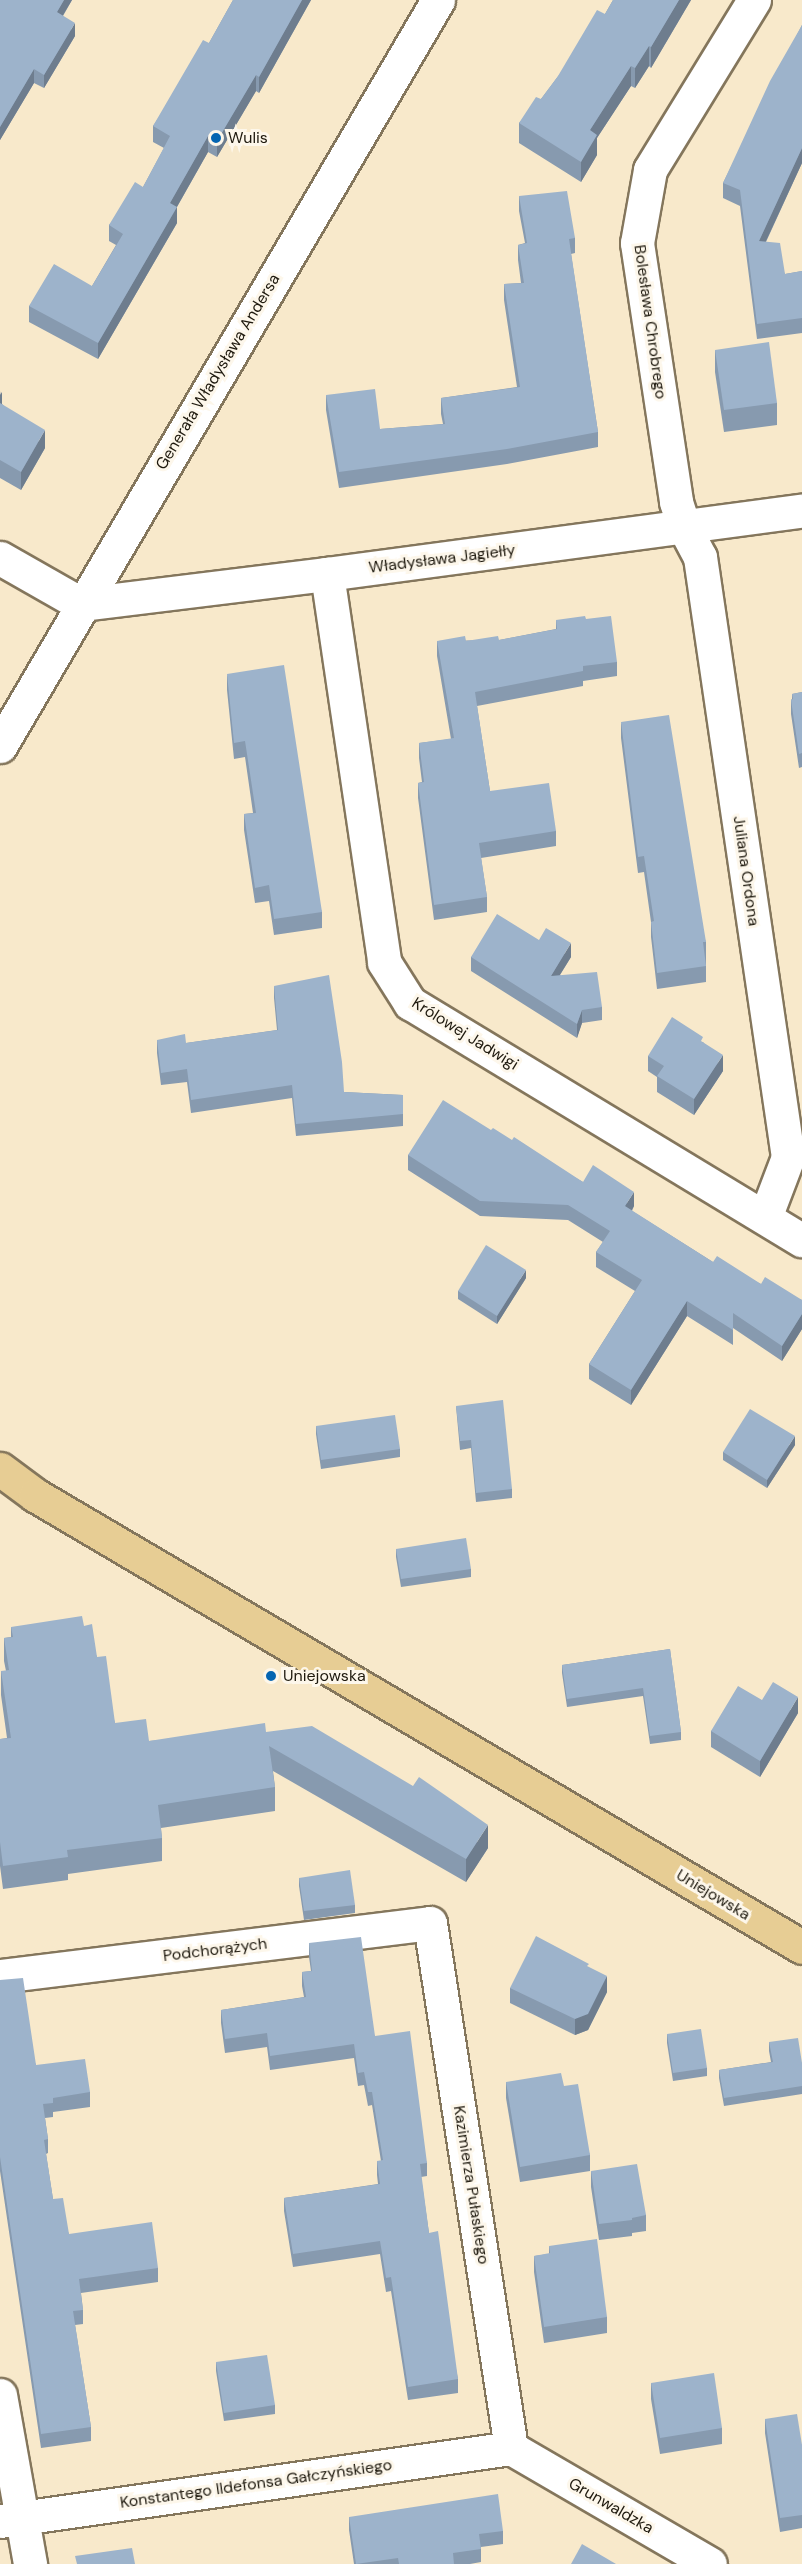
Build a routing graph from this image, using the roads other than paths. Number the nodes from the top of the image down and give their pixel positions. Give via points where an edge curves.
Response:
1 (438, 0) edge
2 (754, 0) edge
3 (802, 511) edge
4 (684, 527) junction
5 (0, 558) edge
6 (327, 574) junction
7 (81, 604) junction
8 (0, 746) edge
9 (766, 1215) junction
10 (802, 1240) edge
11 (0, 1469) edge
12 (0, 1480) edge
13 (34, 1495) junction
14 (430, 1923) joint
15 (802, 1947) edge
16 (0, 1976) edge
17 (0, 2395) edge
18 (511, 2448) junction
19 (11, 2520) edge
20 (30, 2564) edge
21 (710, 2564) edge

1 - 7 street, Generała Władysława Andersa
2 - 4 street, Bolesława Chrobrego via 650,170 637,243 676,502
3 - 4 street, Władysława Jagiełły
4 - 6 street, Władysława Jagiełły
4 - 9 street, Juliana Ordona via 700,557 788,1157
5 - 7 street
6 - 7 street, Władysława Jagiełły
6 - 9 street, Królowej Jadwigi via 384,962 410,1003
7 - 8 street, Generała Władysława Andersa
9 - 10 street, Królowej Jadwigi
11 - 13 main road, Uniejowska
12 - 13 main road, Uniejowska
13 - 15 main road, Uniejowska
14 - 16 street, Podchorążych
14 - 18 street, Kazimierza Pułaskiego
17 - 19 street
18 - 19 street, Konstantego Ildefonsa Gałczyńskiego
18 - 21 street, Grunwaldzka
19 - 20 street

